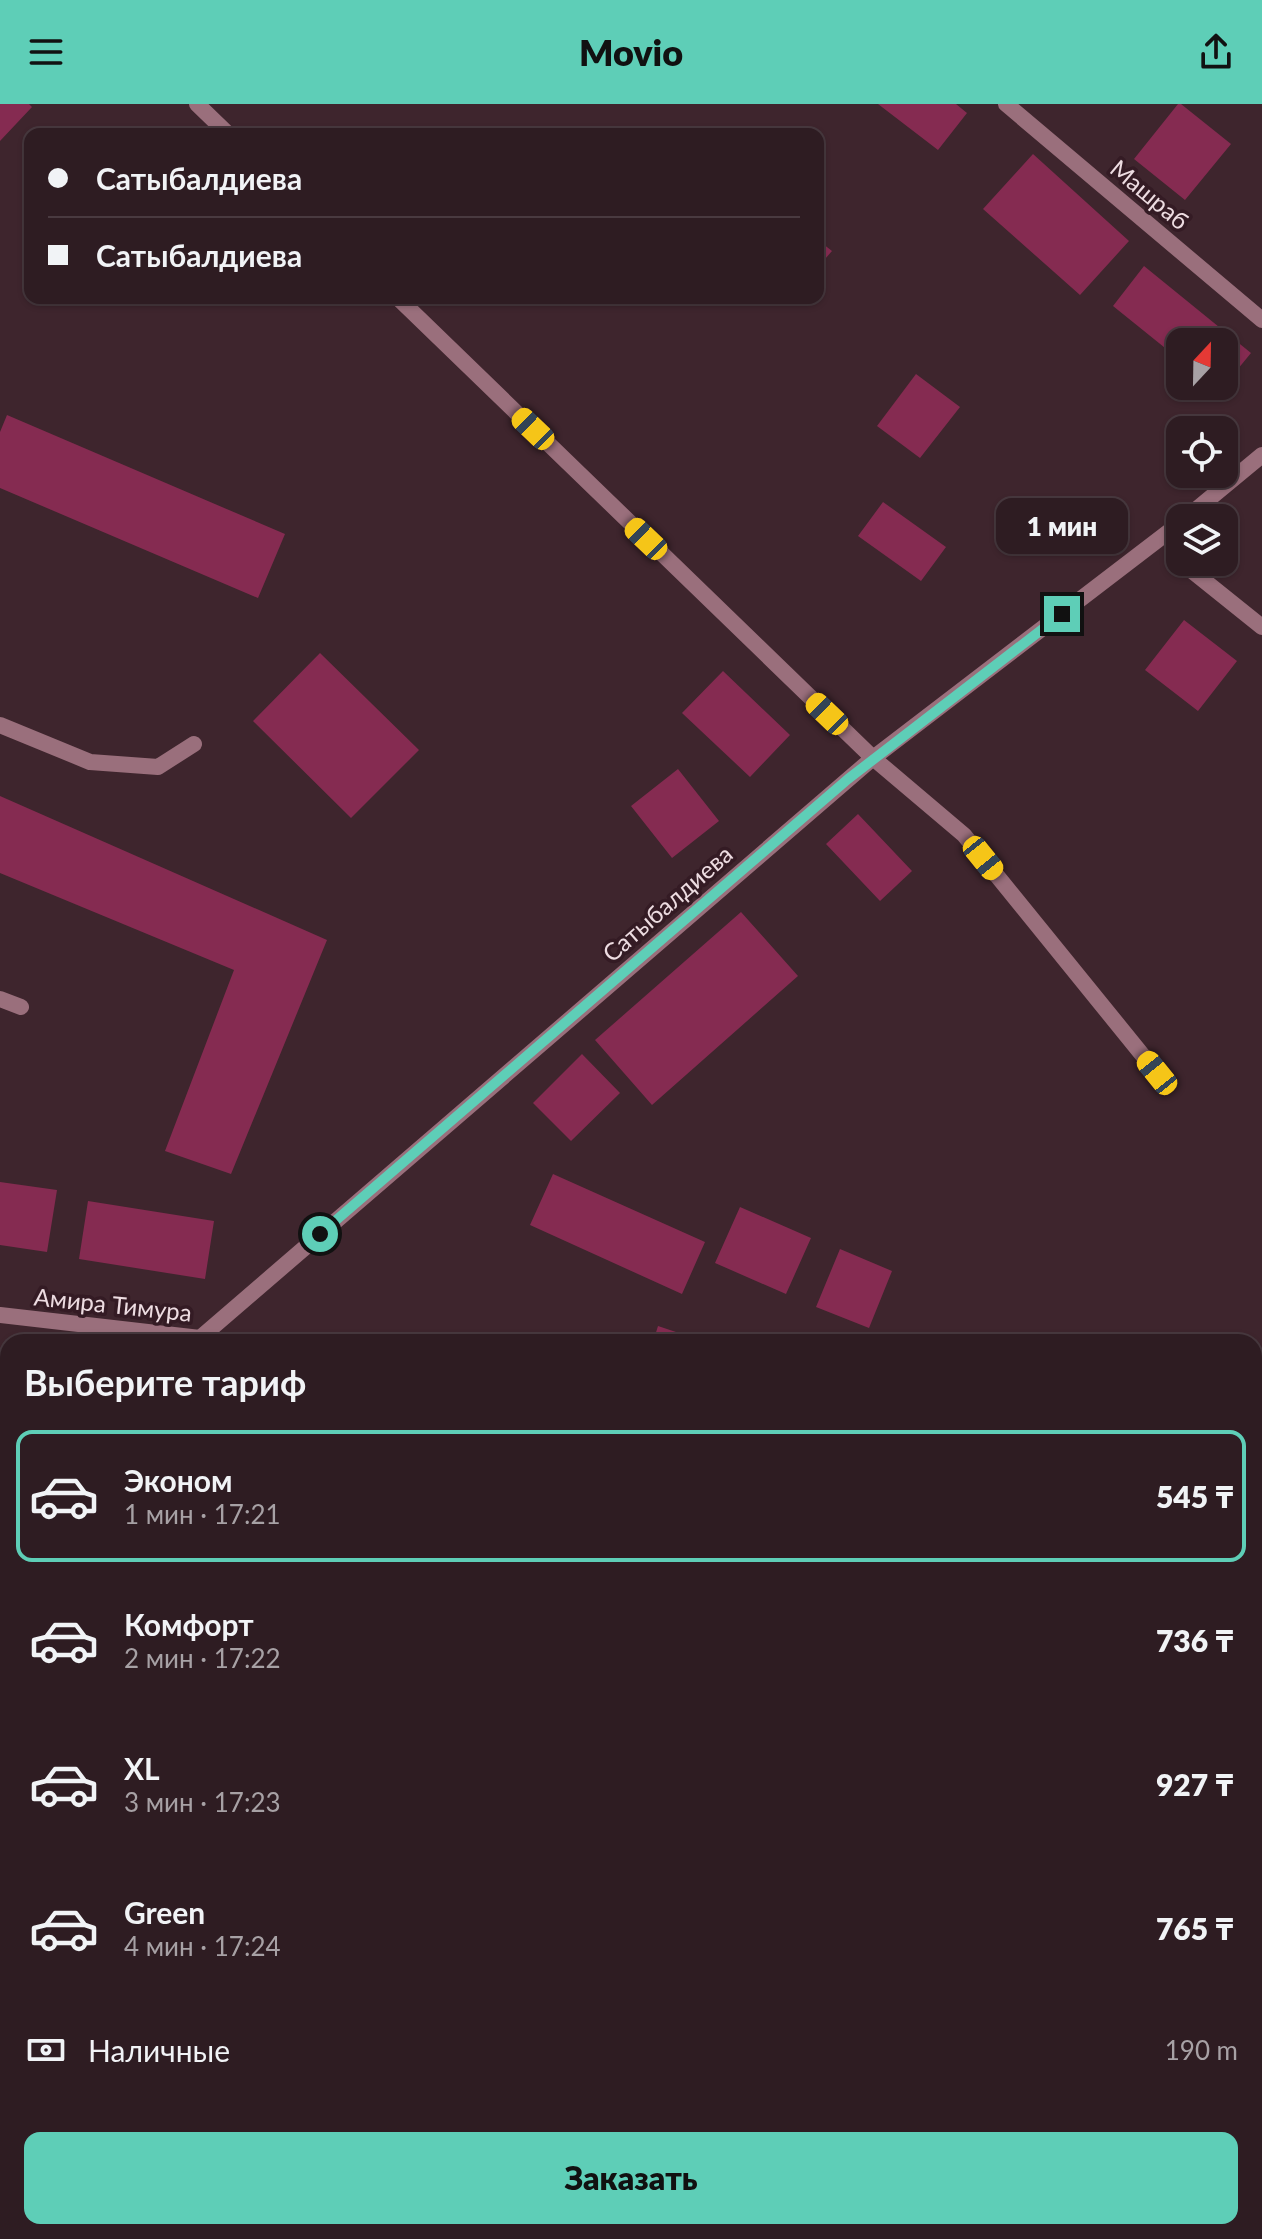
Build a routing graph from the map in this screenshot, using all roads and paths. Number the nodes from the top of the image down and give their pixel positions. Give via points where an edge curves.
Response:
1 (197, 104) edge
2 (1006, 104) edge
3 (222, 128) edge
4 (404, 304) edge
5 (1262, 320) edge
6 (1262, 455) edge
7 (1203, 504) edge
8 (1166, 535) edge
9 (1157, 543) junction
10 (1166, 550) edge
11 (1198, 576) edge
12 (1262, 627) edge
13 (0, 725) edge
14 (194, 744) dead end
15 (873, 758) junction
16 (0, 999) edge
17 (21, 1007) dead end
18 (1157, 1073) dead end
19 (0, 1315) edge
20 (165, 1334) edge
21 (205, 1334) edge

1 - 3 street
2 - 5 street, Машраб
4 - 15 street
6 - 7 street
8 - 9 street, Сатыбалдиева
9 - 10 street
9 - 15 street, Сатыбалдиева
11 - 12 street
13 - 14 street via 90,762 158,767
15 - 18 street via 964,835
15 - 21 street, Сатыбалдиева
16 - 17 street
19 - 20 street, Амира Тимура

